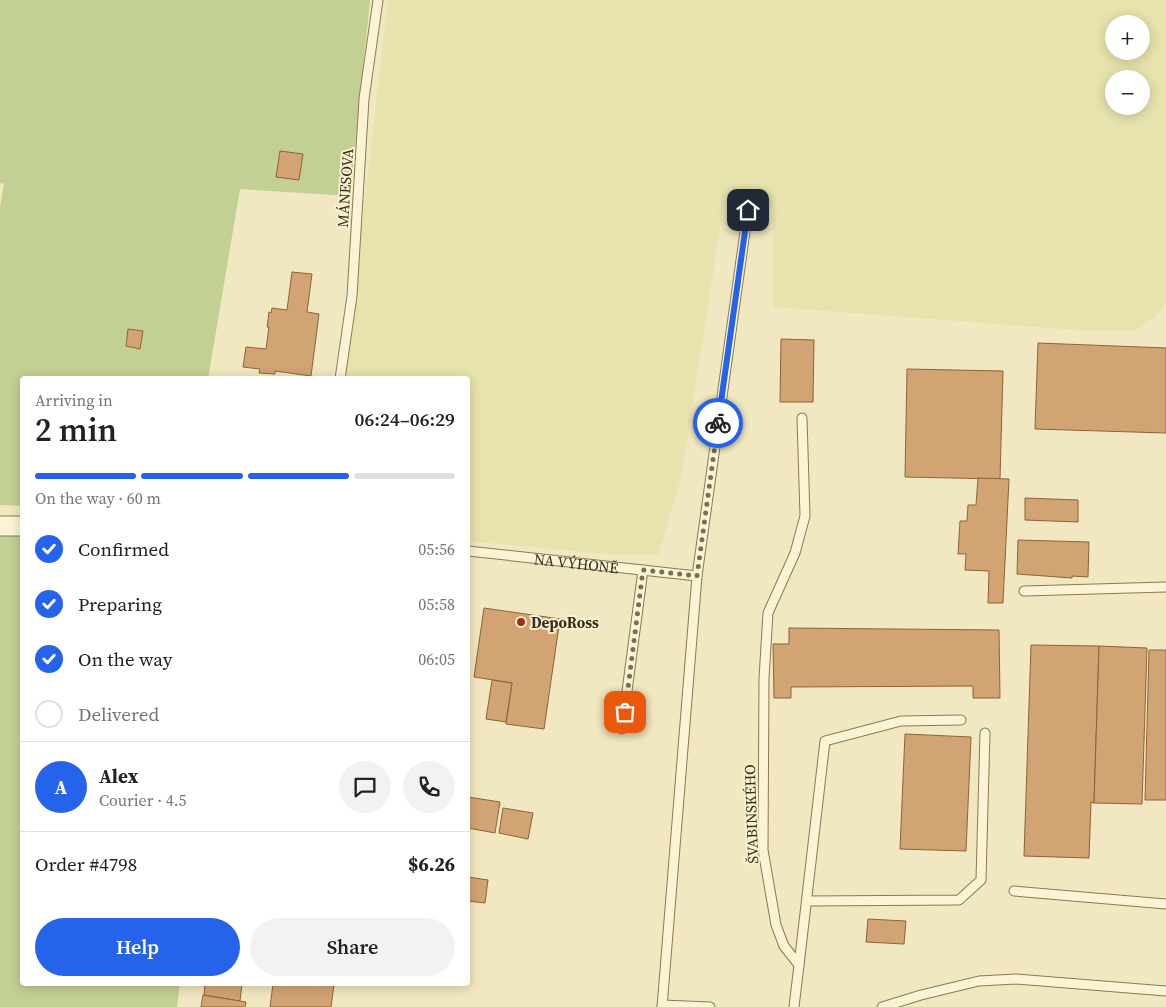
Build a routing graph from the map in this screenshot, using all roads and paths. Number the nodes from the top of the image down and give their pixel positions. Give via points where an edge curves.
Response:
1 (378, 0) edge
2 (748, 210) dead end
3 (340, 376) edge
4 (802, 418) dead end
5 (0, 526) edge
6 (20, 526) edge
7 (470, 551) edge
8 (643, 570) junction
9 (697, 576) junction
10 (1166, 587) edge
11 (1024, 591) dead end
12 (961, 720) dead end
13 (622, 729) dead end
14 (985, 733) dead end
15 (1014, 891) dead end
16 (807, 901) junction
17 (1166, 904) edge
18 (799, 965) junction
19 (1166, 992) edge
20 (662, 1006) edge
21 (710, 1007) edge
22 (794, 1007) edge
23 (882, 1007) edge

1 - 3 lane, MÁNESOVA via 364,99 352,296
2 - 9 lane
4 - 18 lane, ŠVABINSKÉHO via 805,516 794,553 768,613 764,678 763,850 776,925 784,946
5 - 6 street
7 - 8 lane, NA VÝHONĚ
8 - 9 lane, NA VÝHONĚ
8 - 13 lane
9 - 20 lane
10 - 11 lane
12 - 16 lane via 901,720 825,741
14 - 16 lane via 981,880 959,900
15 - 17 lane
16 - 18 lane
18 - 22 lane
19 - 23 lane via 1016,979 979,981
20 - 21 lane

